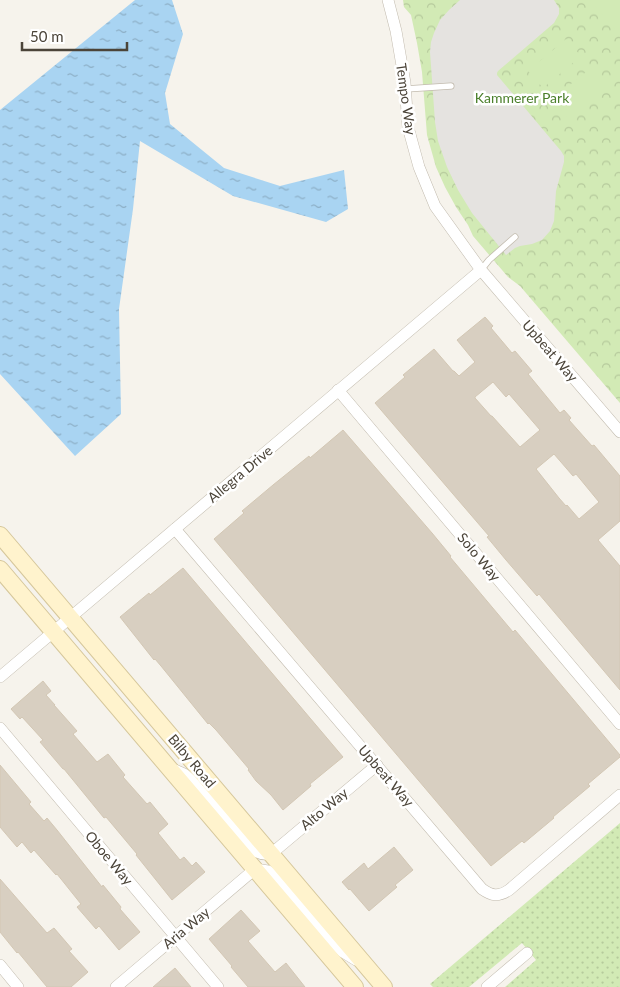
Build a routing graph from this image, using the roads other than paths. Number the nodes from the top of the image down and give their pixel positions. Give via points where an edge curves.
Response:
1 (388, 0) edge
2 (451, 86) dead end
3 (406, 89) junction
4 (515, 237) dead end
5 (481, 270) junction
6 (338, 390) junction
7 (620, 432) edge
8 (175, 529) junction
9 (0, 535) edge
10 (0, 569) edge
11 (70, 618) junction
12 (54, 632) junction
13 (0, 677) edge
14 (620, 724) edge
15 (0, 728) edge
16 (377, 765) junction
17 (168, 766) junction
18 (620, 795) edge
19 (271, 854) junction
20 (255, 869) junction
21 (176, 937) junction
22 (527, 953) dead end
23 (364, 964) junction
24 (0, 965) edge
25 (18, 987) edge
26 (116, 987) edge
27 (218, 987) edge
28 (355, 987) edge
29 (384, 987) edge
30 (487, 987) edge

1 - 3 street, Tempo Way
2 - 3 lane
3 - 5 street, Tempo Way via 408,127 419,168 435,206
4 - 5 lane
5 - 6 street, Allegra Drive
5 - 7 street, Upbeat Way
6 - 8 street, Allegra Drive
6 - 14 street, Solo Way
8 - 11 street, Allegra Drive
8 - 16 street, Upbeat Way
9 - 11 street, Bilby Road
10 - 12 street, Bilby Road
11 - 12 street, Allegra Drive
11 - 19 street, Bilby Road
12 - 13 street, Allegra Drive
12 - 17 street, Bilby Road
15 - 21 street, Oboe Way
16 - 18 street, Upbeat Way via 482,889 496,895 509,890
16 - 19 street, Alto Way
17 - 19 street via 200,788 252,849 260,854
17 - 20 street, Bilby Road
19 - 23 street, Bilby Road
20 - 21 street, Aria Way
20 - 23 street via 268,871 278,878 343,952
20 - 28 street, Bilby Road
21 - 26 street, Aria Way
21 - 27 street, Oboe Way
22 - 30 street
23 - 29 street, Bilby Road
24 - 25 street

